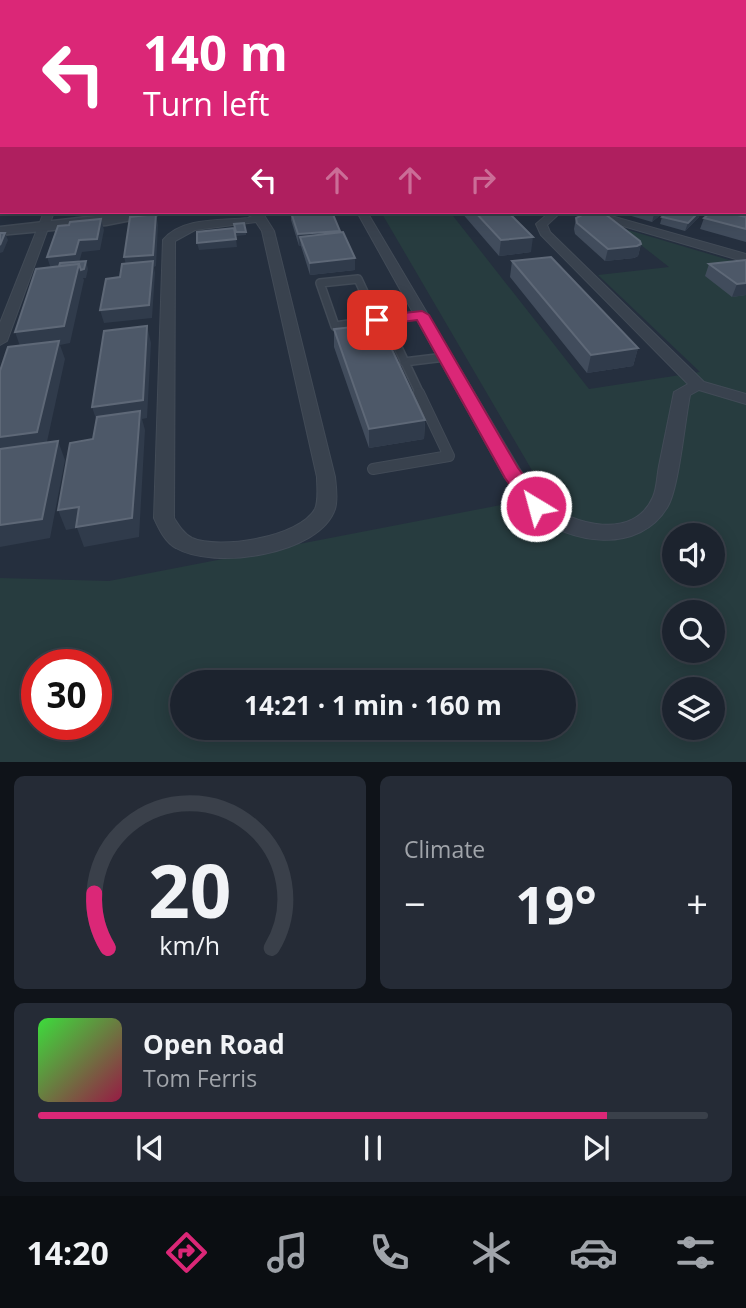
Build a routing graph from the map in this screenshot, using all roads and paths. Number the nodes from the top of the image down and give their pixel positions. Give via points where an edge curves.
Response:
1 (103, 214) edge
2 (142, 214) edge
3 (363, 214) edge
4 (554, 214) edge
5 (593, 214) edge
6 (258, 215) edge
7 (46, 220) edge
8 (0, 224) edge
9 (0, 231) edge
10 (746, 258) edge
11 (422, 315) junction
12 (377, 320) junction
13 (394, 339) dead end
14 (0, 341) edge
15 (445, 357) junction
16 (404, 362) junction
17 (698, 385) junction
18 (746, 399) edge
19 (373, 469) dead end

1 - 7 street
2 - 7 street via 106,221
3 - 11 street
4 - 17 street via 541,224 545,233
5 - 10 street
6 - 6 street via 244,222 187,229 169,240 164,518 173,535 203,549 226,551 299,534 316,523 326,500 326,477 268,231
7 - 8 street
7 - 9 street
7 - 14 street
11 - 12 lane
11 - 15 street
12 - 12 lane via 335,326 320,283 359,279
13 - 16 lane
15 - 16 lane
15 - 17 street via 536,506 568,527 595,533 638,527 662,501 682,392
16 - 19 lane via 449,456
17 - 18 street

